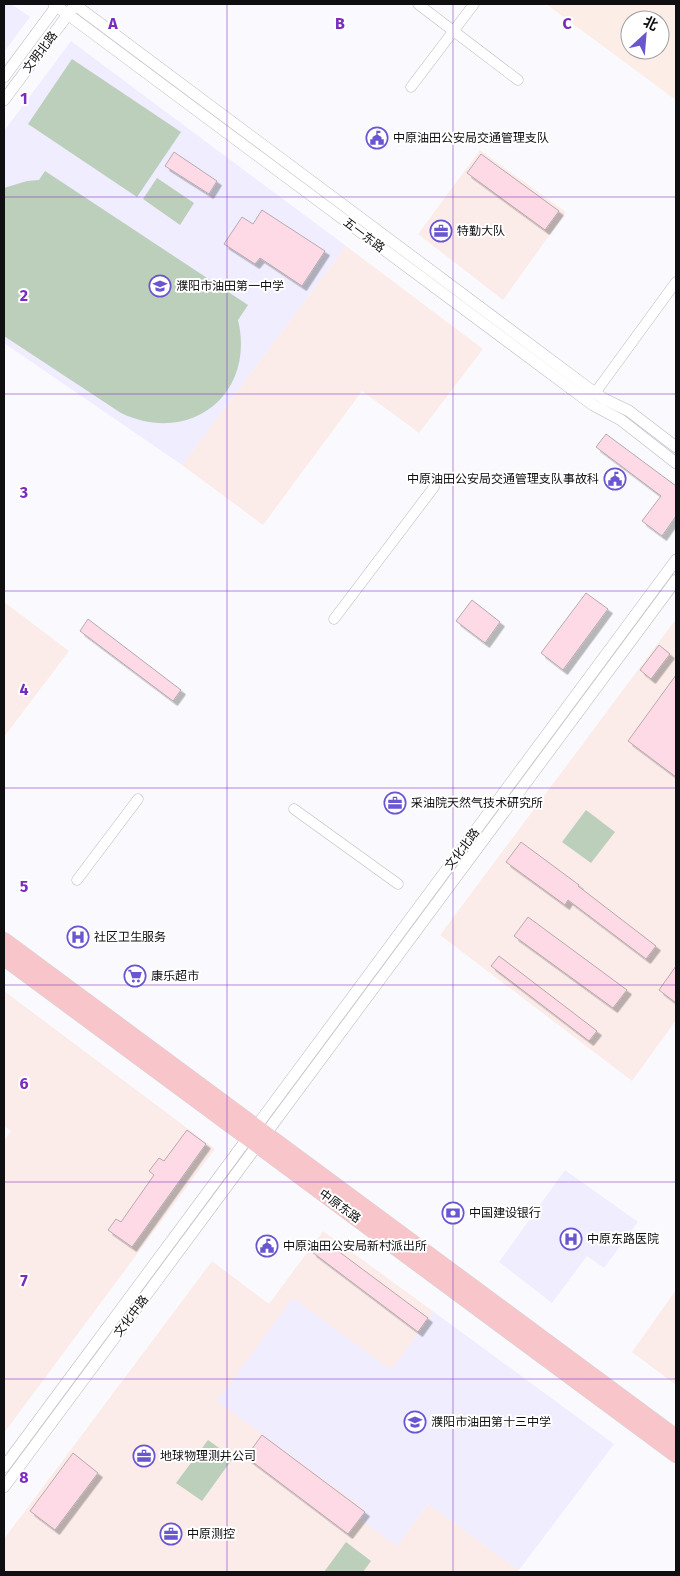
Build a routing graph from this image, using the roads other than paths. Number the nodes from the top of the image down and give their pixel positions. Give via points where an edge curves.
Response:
1 (56, 4) edge
2 (75, 4) edge
3 (418, 4) edge
4 (474, 4) edge
5 (68, 14) junction
6 (454, 30) junction
7 (4, 77) edge
8 (518, 80) dead end
9 (411, 87) dead end
10 (4, 100) edge
11 (676, 282) edge
12 (595, 393) junction
13 (676, 448) edge
14 (676, 463) edge
15 (434, 487) dead end
16 (676, 560) edge
17 (676, 580) edge
18 (334, 619) dead end
19 (138, 799) dead end
20 (294, 809) dead end
21 (77, 880) dead end
22 (398, 884) dead end
23 (4, 940) edge
24 (4, 958) edge
25 (257, 1136) junction
26 (676, 1437) edge
27 (676, 1455) edge
28 (4, 1467) edge
29 (4, 1487) edge

1 - 5 street, 五一东路
1 - 7 street, 文明北路
2 - 5 street, 文明北路
2 - 12 street, 五一东路
3 - 6 street
4 - 6 street
5 - 10 street, 文明北路
5 - 14 street, 五一东路 via 585,399 621,420
6 - 8 street
6 - 9 street
11 - 12 street
12 - 13 street, 五一东路 via 628,411
15 - 18 street
16 - 25 street, 文化北路
17 - 25 street, 文化北路
19 - 21 street
20 - 22 street
23 - 25 main road, 中原东路
24 - 25 main road, 中原东路
25 - 26 main road, 中原东路
25 - 27 main road, 中原东路
25 - 28 street, 文化中路
25 - 29 street, 文化中路

